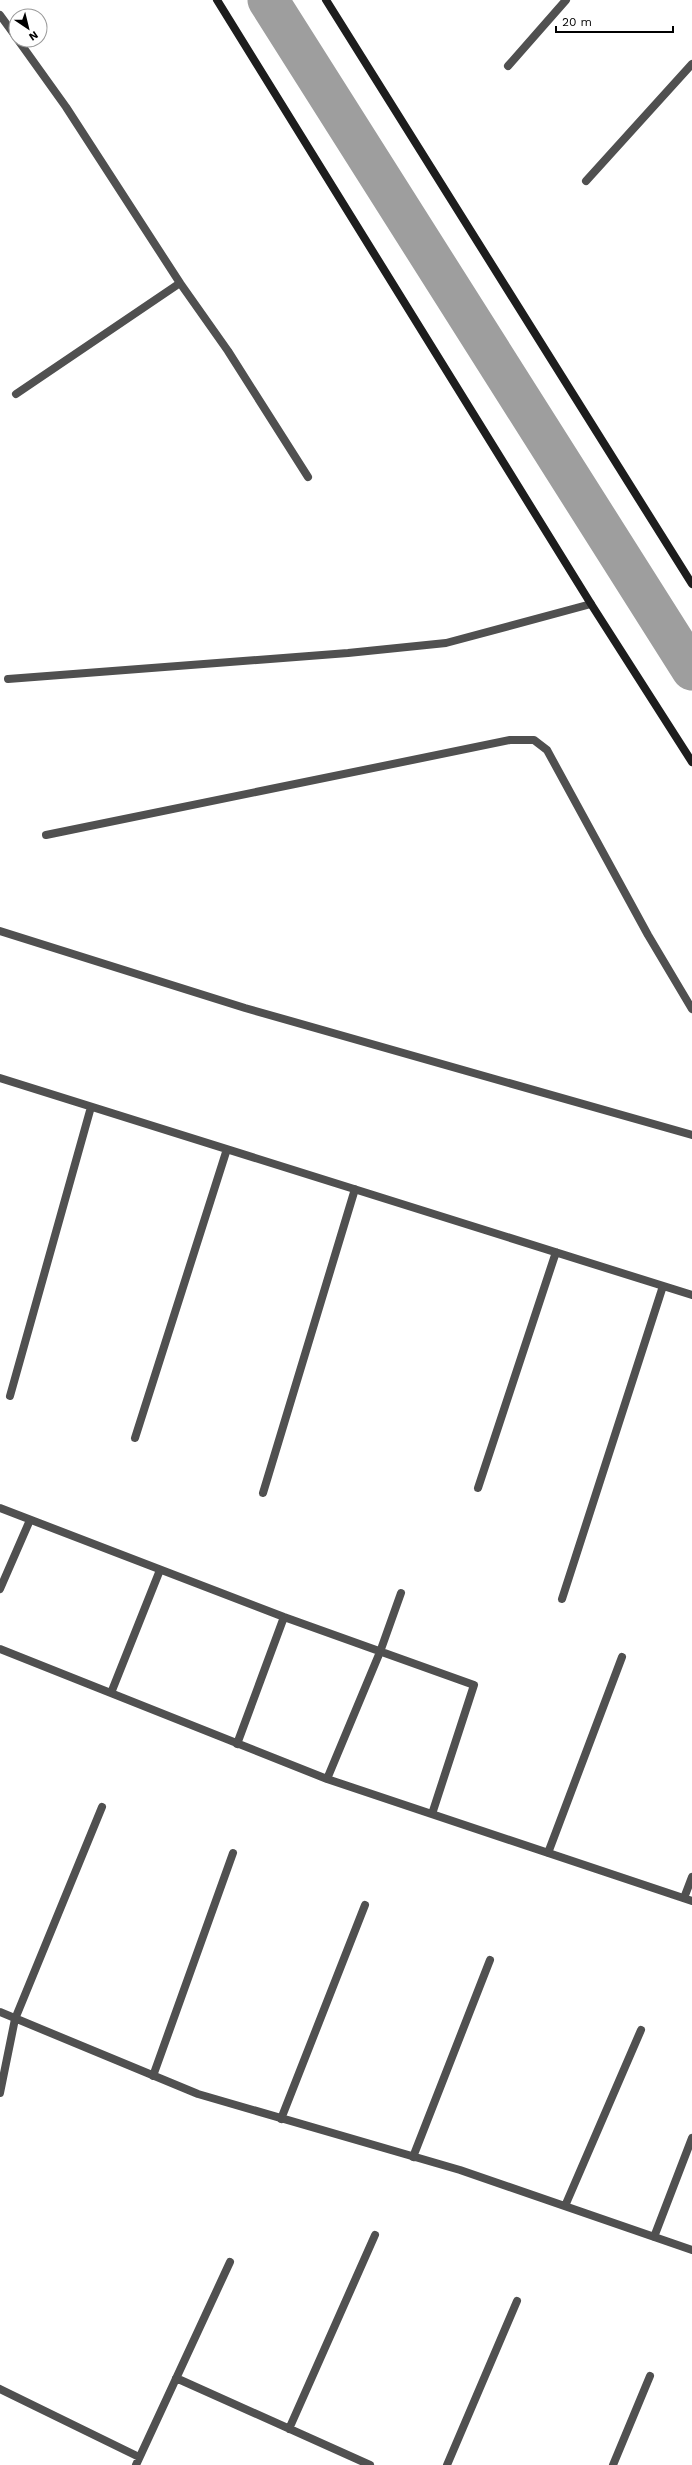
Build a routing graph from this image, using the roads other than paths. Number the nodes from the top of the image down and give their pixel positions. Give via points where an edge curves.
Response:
1 (217, 0) edge
2 (326, 0) edge
3 (566, 0) edge
4 (0, 15) edge
5 (8, 26) edge
6 (24, 48) edge
7 (692, 64) edge
8 (508, 66) dead end
9 (586, 181) dead end
10 (180, 283) junction
11 (16, 394) dead end
12 (308, 477) dead end
13 (692, 584) edge
14 (591, 604) junction
15 (8, 679) dead end
16 (692, 762) edge
17 (46, 835) dead end
18 (0, 931) edge
19 (692, 1009) edge
20 (0, 1078) edge
21 (91, 1107) junction
22 (692, 1135) edge
23 (227, 1149) junction
24 (355, 1189) junction
25 (556, 1252) junction
26 (663, 1286) junction
27 (692, 1295) edge
28 (10, 1396) dead end
29 (135, 1438) dead end
30 (478, 1488) dead end
31 (263, 1493) dead end
32 (0, 1508) edge
33 (30, 1520) junction
34 (160, 1570) junction
35 (0, 1589) edge
36 (401, 1593) dead end
37 (562, 1599) dead end
38 (284, 1617) junction
39 (0, 1649) edge
40 (380, 1652) junction
41 (622, 1657) dead end
42 (111, 1694) junction
43 (237, 1744) junction
44 (327, 1779) junction
45 (102, 1807) dead end
46 (432, 1814) junction
47 (548, 1853) junction
48 (233, 1854) dead end
49 (692, 1877) edge
50 (684, 1898) junction
51 (692, 1901) edge
52 (366, 1905) dead end
53 (490, 1960) dead end
54 (0, 2012) edge
55 (15, 2019) junction
56 (641, 2030) dead end
57 (153, 2076) junction
58 (0, 2093) edge
59 (281, 2119) junction
60 (692, 2138) edge
61 (413, 2157) junction
62 (564, 2206) junction
63 (375, 2235) dead end
64 (654, 2237) junction
65 (692, 2250) edge
66 (230, 2262) dead end
67 (517, 2301) dead end
68 (650, 2376) dead end
69 (176, 2378) junction
70 (0, 2389) edge
71 (289, 2429) junction
72 (138, 2461) edge
73 (370, 2465) edge
74 (447, 2465) edge
75 (613, 2465) edge

1 - 14 street
2 - 13 street
3 - 8 street
4 - 5 street
6 - 10 street via 66,107
7 - 9 street
10 - 11 street
10 - 12 street via 228,350
14 - 15 street via 446,643
14 - 16 street
17 - 19 street via 510,740 534,740 547,750 648,935
18 - 22 street via 245,1008
20 - 21 street
21 - 23 street
21 - 28 street
23 - 24 street
23 - 29 street
24 - 25 street
24 - 31 street
25 - 26 street
25 - 30 street
26 - 27 street
26 - 37 street
32 - 33 street
33 - 34 street
33 - 35 street
34 - 38 street
34 - 42 street
36 - 40 street
38 - 40 street
38 - 43 street
39 - 42 street
40 - 44 street
40 - 46 street via 474,1685
41 - 47 street
42 - 43 street
43 - 44 street
44 - 46 street
45 - 55 street
46 - 47 street
47 - 50 street
48 - 57 street
49 - 50 street
50 - 51 street
52 - 59 street
53 - 61 street
54 - 55 street
55 - 57 street
55 - 58 street
56 - 62 street
57 - 59 street via 198,2094
59 - 61 street
60 - 64 street
61 - 62 street
62 - 64 street
63 - 71 street
64 - 65 street
66 - 69 street
67 - 74 street
68 - 75 street
69 - 71 street
69 - 72 street
70 - 72 street
71 - 73 street

